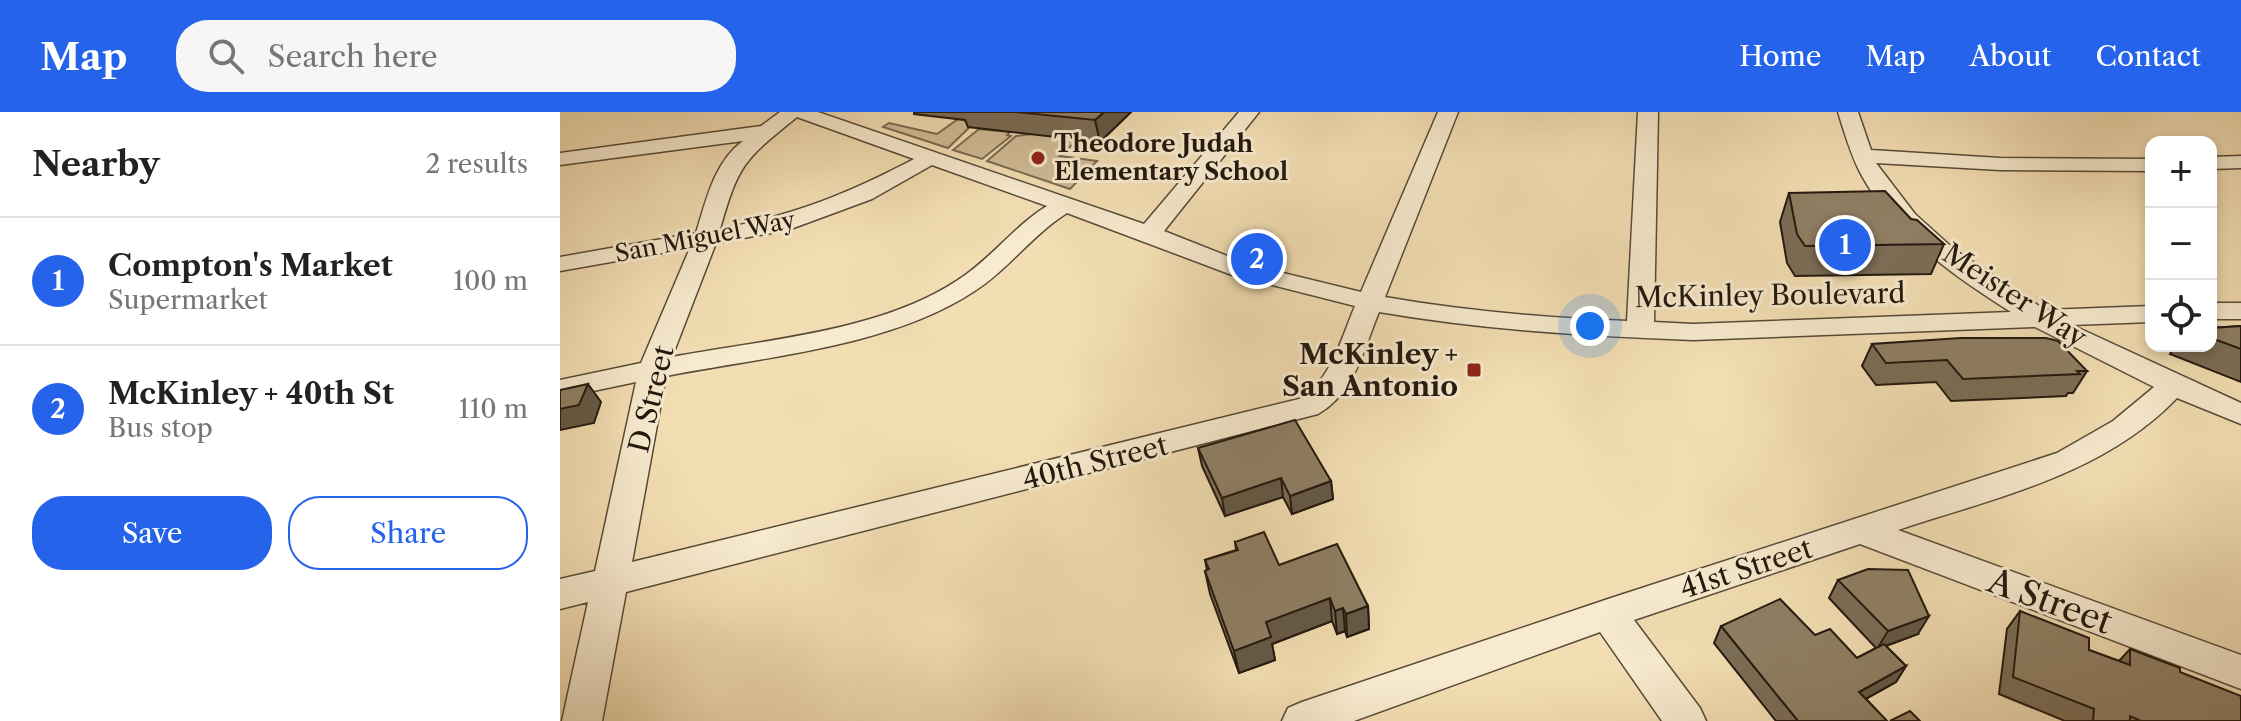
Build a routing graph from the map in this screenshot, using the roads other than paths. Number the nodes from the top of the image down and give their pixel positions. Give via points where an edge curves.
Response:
1 (792, 112) edge
2 (800, 112) edge
3 (1249, 112) edge
4 (1448, 112) edge
5 (1648, 112) edge
6 (1848, 112) edge
7 (763, 132) junction
8 (1863, 156) junction
9 (932, 157) junction
10 (560, 159) edge
11 (2241, 162) edge
12 (2217, 163) edge
13 (2145, 165) edge
14 (1065, 204) junction
15 (1147, 233) junction
16 (705, 241) junction
17 (560, 264) edge
18 (1369, 302) junction
19 (2217, 311) edge
20 (2241, 311) edge
21 (2145, 314) edge
22 (2041, 317) junction
23 (1640, 331) junction
24 (653, 369) junction
25 (2173, 385) junction
26 (560, 389) edge
27 (2241, 414) edge
28 (1860, 530) junction
29 (612, 582) junction
30 (560, 594) edge
31 (1608, 614) junction
32 (2241, 672) edge
33 (582, 721) edge
34 (1302, 721) edge
35 (1686, 721) edge

1 - 7 street, D Street
2 - 9 street, McKinley Boulevard
3 - 15 street
4 - 18 street, 40th Street
5 - 23 street
6 - 8 street, Meister Way
7 - 10 street
7 - 16 street, D Street via 742,151 724,179
8 - 13 street
8 - 22 street, Meister Way via 1890,201 1923,234 1970,272
9 - 14 street, McKinley Boulevard
9 - 16 street, San Miguel Way via 839,205 780,225
11 - 12 street
14 - 15 street, McKinley Boulevard
14 - 24 street via 952,295 848,333
15 - 18 street, McKinley Boulevard via 1241,270
16 - 17 street, San Miguel Way
16 - 24 street, D Street
18 - 23 street, McKinley Boulevard via 1503,322
18 - 29 street, 40th Street via 1331,389 1292,413
19 - 20 street
21 - 22 street, McKinley Boulevard
22 - 23 street, McKinley Boulevard
22 - 25 street, Meister Way
24 - 26 street
24 - 29 street, D Street
25 - 27 street, Meister Way
25 - 28 street, 41st Street via 2139,421 2068,461
28 - 31 street, 41st Street
28 - 32 street, A Street
29 - 30 street, 40th Street
29 - 33 street, D Street
31 - 34 street, 41st Street
31 - 35 street

